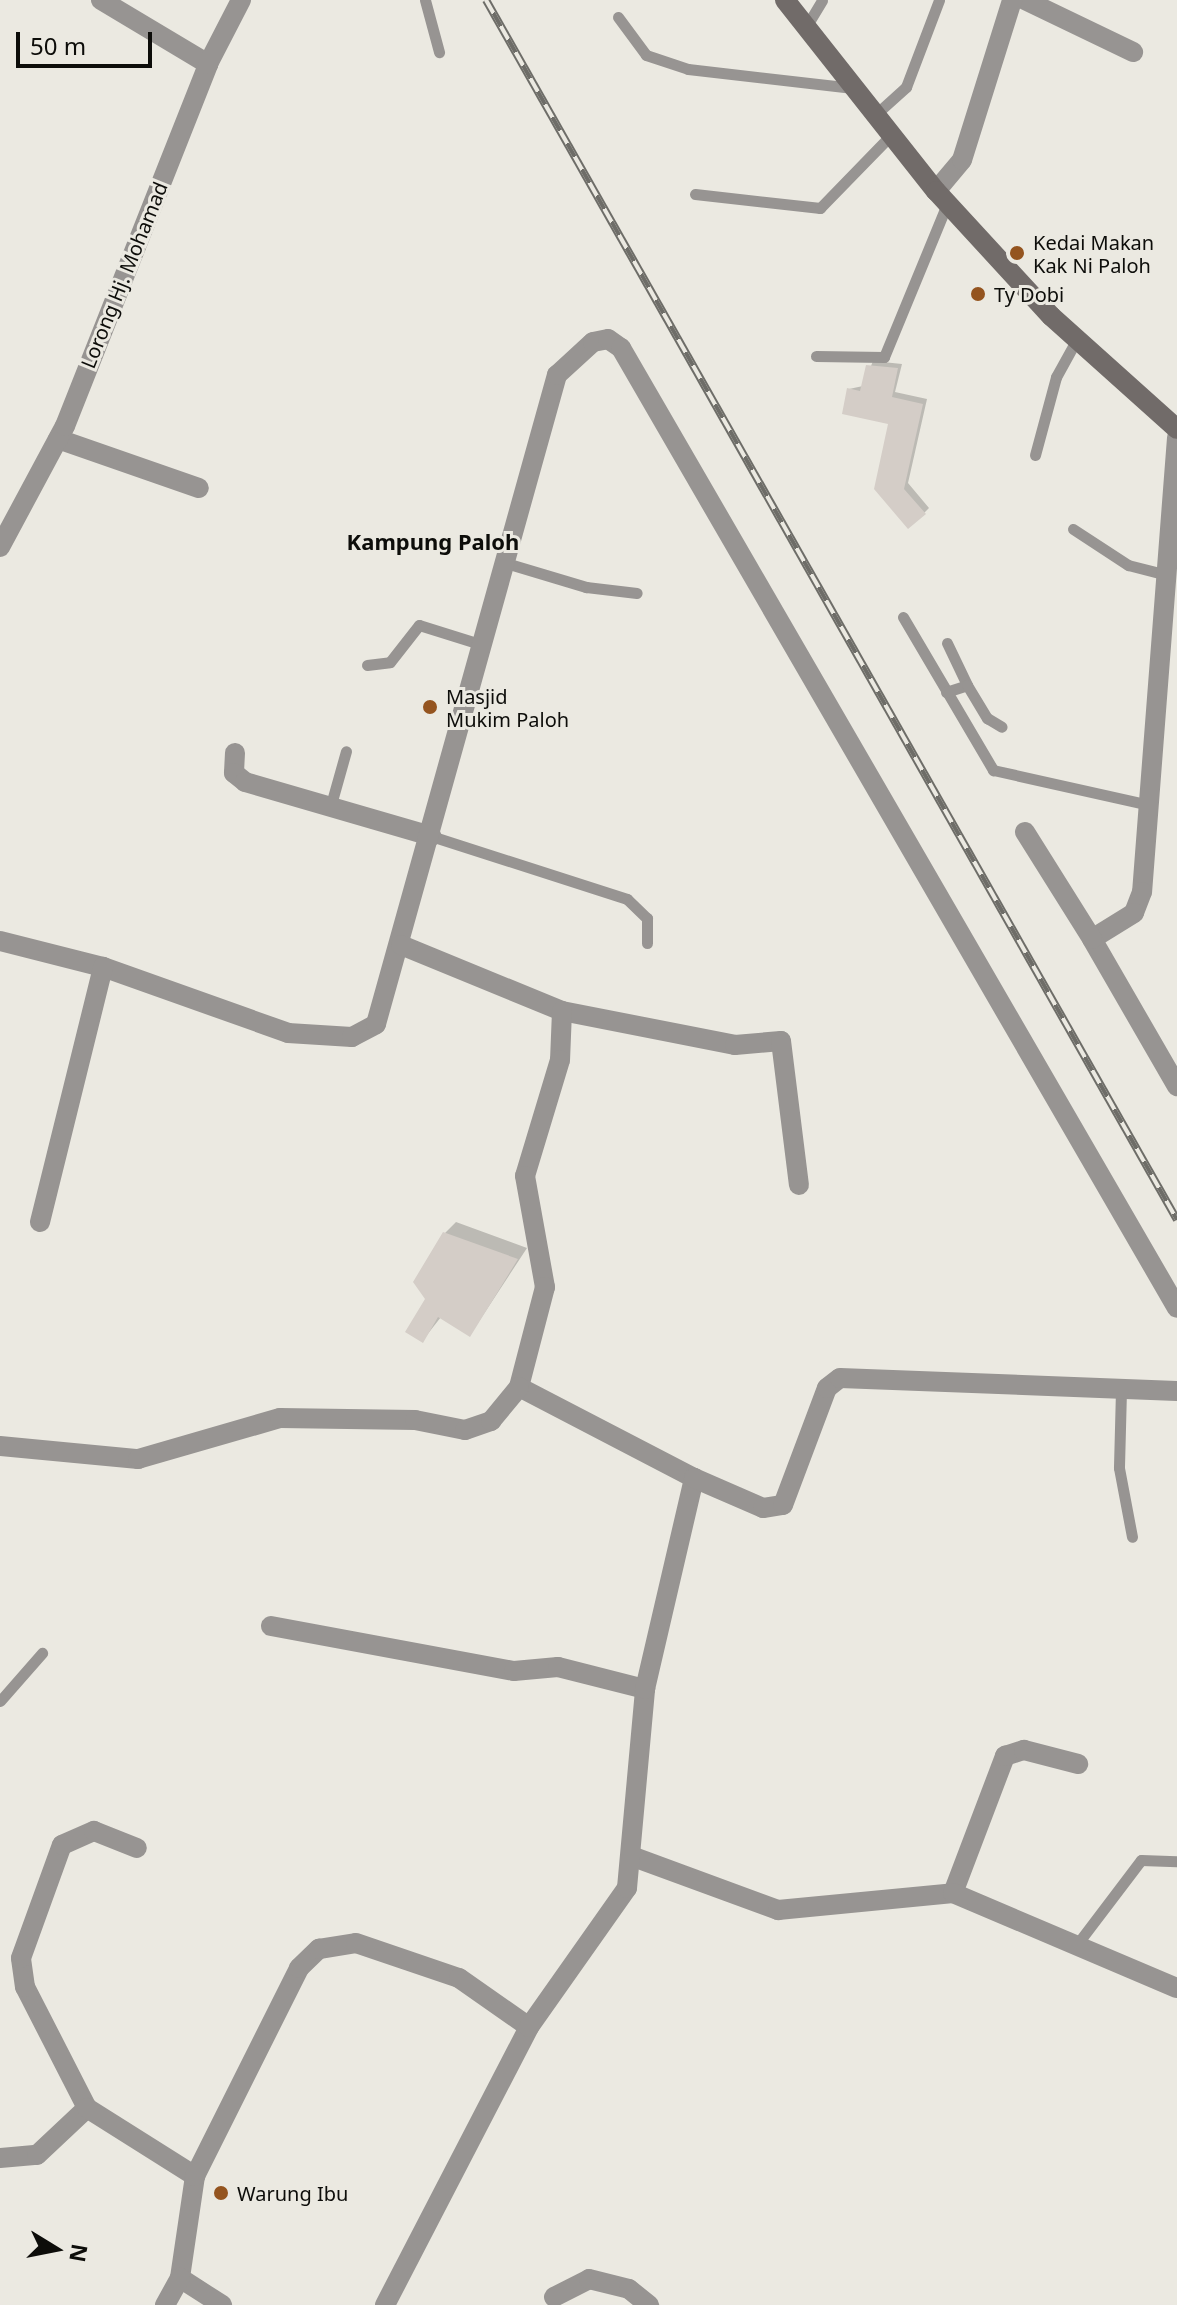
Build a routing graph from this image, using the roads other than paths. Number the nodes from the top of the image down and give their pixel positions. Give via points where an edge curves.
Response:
1 (101, 0) edge
2 (241, 0) edge
3 (425, 0) edge
4 (785, 0) edge
5 (822, 0) edge
6 (939, 0) edge
7 (1012, 0) edge
8 (1025, 0) edge
9 (618, 17) dead end
10 (806, 27) junction
11 (439, 52) dead end
12 (1133, 52) dead end
13 (208, 64) junction
14 (854, 88) junction
15 (875, 115) junction
16 (891, 135) junction
17 (695, 194) dead end
18 (942, 197) junction
19 (1077, 339) junction
20 (816, 356) dead end
21 (1177, 429) edge
22 (1177, 438) edge
23 (58, 439) junction
24 (1035, 455) dead end
25 (199, 488) dead end
26 (1073, 529) dead end
27 (0, 547) edge
28 (506, 563) junction
29 (1167, 575) junction
30 (637, 593) dead end
31 (903, 617) dead end
32 (947, 643) dead end
33 (483, 645) junction
34 (367, 665) dead end
35 (967, 685) junction
36 (946, 692) junction
37 (1002, 727) dead end
38 (346, 751) dead end
39 (235, 753) dead end
40 (1150, 805) junction
41 (330, 809) junction
42 (1025, 832) dead end
43 (431, 836) junction
44 (1092, 939) junction
45 (0, 941) edge
46 (647, 943) dead end
47 (401, 945) junction
48 (103, 967) junction
49 (562, 1011) junction
50 (1168, 1052) edge
51 (1177, 1086) edge
52 (799, 1185) dead end
53 (40, 1222) dead end
54 (1177, 1308) edge
55 (519, 1387) junction
56 (1121, 1390) junction
57 (1177, 1391) edge
58 (0, 1446) edge
59 (694, 1478) junction
60 (1132, 1537) dead end
61 (271, 1626) dead end
62 (42, 1653) dead end
63 (645, 1689) junction
64 (0, 1701) edge
65 (1078, 1764) dead end
66 (137, 1848) dead end
67 (631, 1856) junction
68 (1177, 1861) edge
69 (953, 1893) junction
70 (1074, 1948) junction
71 (1177, 1988) edge
72 (529, 2027) junction
73 (87, 2108) junction
74 (0, 2158) edge
75 (195, 2176) junction
76 (180, 2278) junction
77 (554, 2297) dead end
78 (165, 2305) edge
79 (222, 2305) edge
80 (385, 2305) edge
81 (649, 2305) edge

1 - 13 street
2 - 13 street, Lorong Hj. Mohamad
3 - 11 lane
4 - 10 main road
5 - 10 lane
6 - 15 lane via 906,87
7 - 18 street via 962,160
8 - 12 street
9 - 14 lane via 646,55 688,69
10 - 14 main road
13 - 23 street, Lorong Hj. Mohamad
14 - 15 main road
15 - 16 main road
16 - 17 lane via 820,208
16 - 18 main road
18 - 19 main road
18 - 20 lane via 884,357
19 - 21 main road
19 - 24 lane via 1056,377
22 - 29 street
23 - 25 street
23 - 27 street, Lorong Hj. Mohamad
26 - 29 lane via 1128,565
28 - 30 lane
28 - 33 street
28 - 54 street via 558,371 593,342 615,342
29 - 40 street
31 - 36 lane
32 - 35 lane
33 - 34 lane via 419,625 394,659
33 - 43 street
35 - 36 lane
35 - 37 lane via 987,718
36 - 40 lane via 997,773
38 - 41 lane
39 - 41 street via 239,778
40 - 44 street via 1134,913
41 - 43 street
42 - 44 street
43 - 46 lane via 627,899 647,918
43 - 47 street
44 - 50 street
45 - 48 street
47 - 48 street via 379,1020 352,1037 288,1033
47 - 49 street
48 - 53 street
49 - 52 street via 735,1045 781,1041
49 - 55 street via 560,1060 525,1176 545,1287
50 - 51 street
55 - 58 street via 474,1429 415,1420 280,1418 138,1459
55 - 59 street
56 - 57 street
56 - 59 street via 840,1378 827,1388 783,1505 763,1508
56 - 60 lane via 1119,1468
59 - 63 street
61 - 63 street via 514,1671 558,1667
62 - 64 lane
63 - 67 street
65 - 69 street via 1024,1750 1005,1756
66 - 73 street via 94,1831 62,1845 21,1958 25,1987
67 - 69 street via 778,1910
67 - 72 street via 627,1888
68 - 70 lane via 1141,1860
69 - 70 street
70 - 71 street
72 - 75 street via 459,1978 356,1943 319,1949 299,1968
72 - 80 street
73 - 74 street via 37,2155
73 - 75 street
75 - 76 street
76 - 78 street
76 - 79 street
77 - 81 street via 589,2279 636,2292

